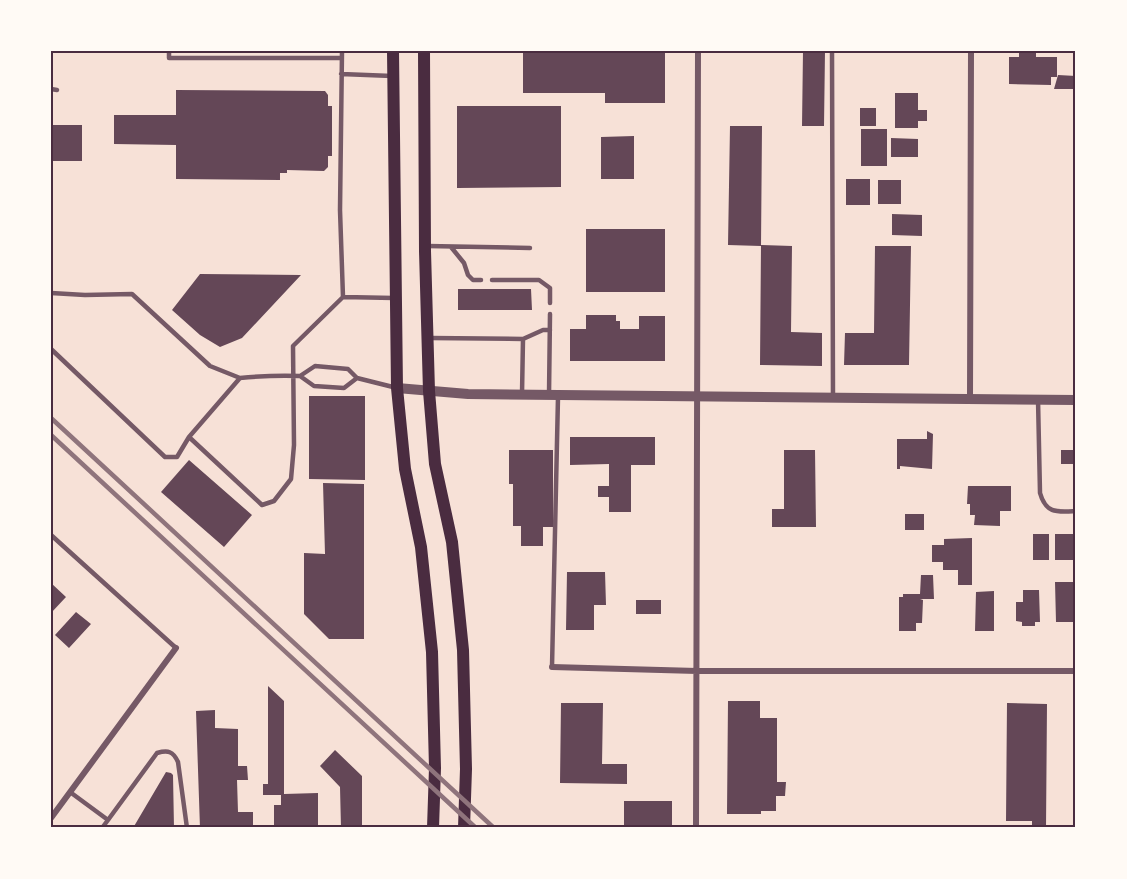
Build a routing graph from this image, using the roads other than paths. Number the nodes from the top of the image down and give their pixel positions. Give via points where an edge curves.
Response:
1 (169, 51) edge
2 (342, 51) edge
3 (393, 51) edge
4 (424, 51) edge
5 (698, 51) edge
6 (832, 51) edge
7 (971, 51) edge
8 (342, 58) junction
9 (341, 74) junction
10 (393, 76) junction
11 (425, 246) junction
12 (451, 247) junction
13 (530, 248) dead end
14 (481, 280) dead end
15 (492, 280) dead end
16 (51, 293) edge
17 (343, 297) junction
18 (395, 298) junction
19 (550, 303) dead end
20 (550, 314) dead end
21 (550, 330) junction
22 (427, 338) junction
23 (523, 339) junction
24 (51, 349) edge
25 (292, 375) junction
26 (300, 376) junction
27 (240, 378) junction
28 (357, 378) junction
29 (397, 388) junction
30 (429, 391) junction
31 (522, 394) junction
32 (554, 395) junction
33 (697, 397) junction
34 (833, 398) junction
35 (970, 399) junction
36 (1038, 399) junction
37 (1076, 400) edge
38 (189, 437) junction
39 (1076, 511) edge
40 (51, 535) edge
41 (176, 648) joint
42 (552, 667) joint
43 (697, 671) junction
44 (1076, 671) edge
45 (70, 792) junction
46 (51, 818) edge
47 (108, 820) junction
48 (102, 828) edge
49 (187, 828) edge
50 (433, 828) edge
51 (464, 828) edge
52 (696, 828) edge

1 - 8 lane via 169,58
2 - 8 lane
3 - 10 main road
4 - 11 main road
5 - 33 street
6 - 34 lane
7 - 35 street
8 - 9 lane
9 - 10 lane
9 - 17 lane
10 - 18 main road
11 - 12 lane
11 - 22 main road
12 - 13 lane
12 - 14 lane via 464,263 468,276
15 - 19 lane via 539,280 550,288
16 - 27 lane via 132,294 210,366
17 - 18 lane
17 - 25 lane via 293,346
18 - 29 main road
20 - 21 lane
21 - 23 lane
21 - 32 lane
22 - 23 lane
22 - 30 main road
23 - 31 lane
24 - 38 lane via 165,457 177,457
25 - 26 lane
25 - 27 lane
25 - 38 lane via 291,479 274,501 262,505
26 - 28 lane via 314,386 344,388
26 - 28 lane via 315,366 348,369
27 - 38 lane
28 - 29 lane
29 - 30 street
29 - 50 main road via 432,652
30 - 31 street
30 - 51 main road via 435,464 452,542 463,650
31 - 32 street
32 - 33 street
32 - 42 lane
33 - 34 street
33 - 43 street
34 - 35 street
35 - 36 street
36 - 37 street
36 - 39 lane via 1042,500 1052,511
40 - 41 lane
41 - 45 street
42 - 43 street
43 - 44 street
43 - 52 street
45 - 46 street
45 - 47 lane
47 - 48 lane
47 - 49 lane via 157,753 167,750 174,753 178,762

